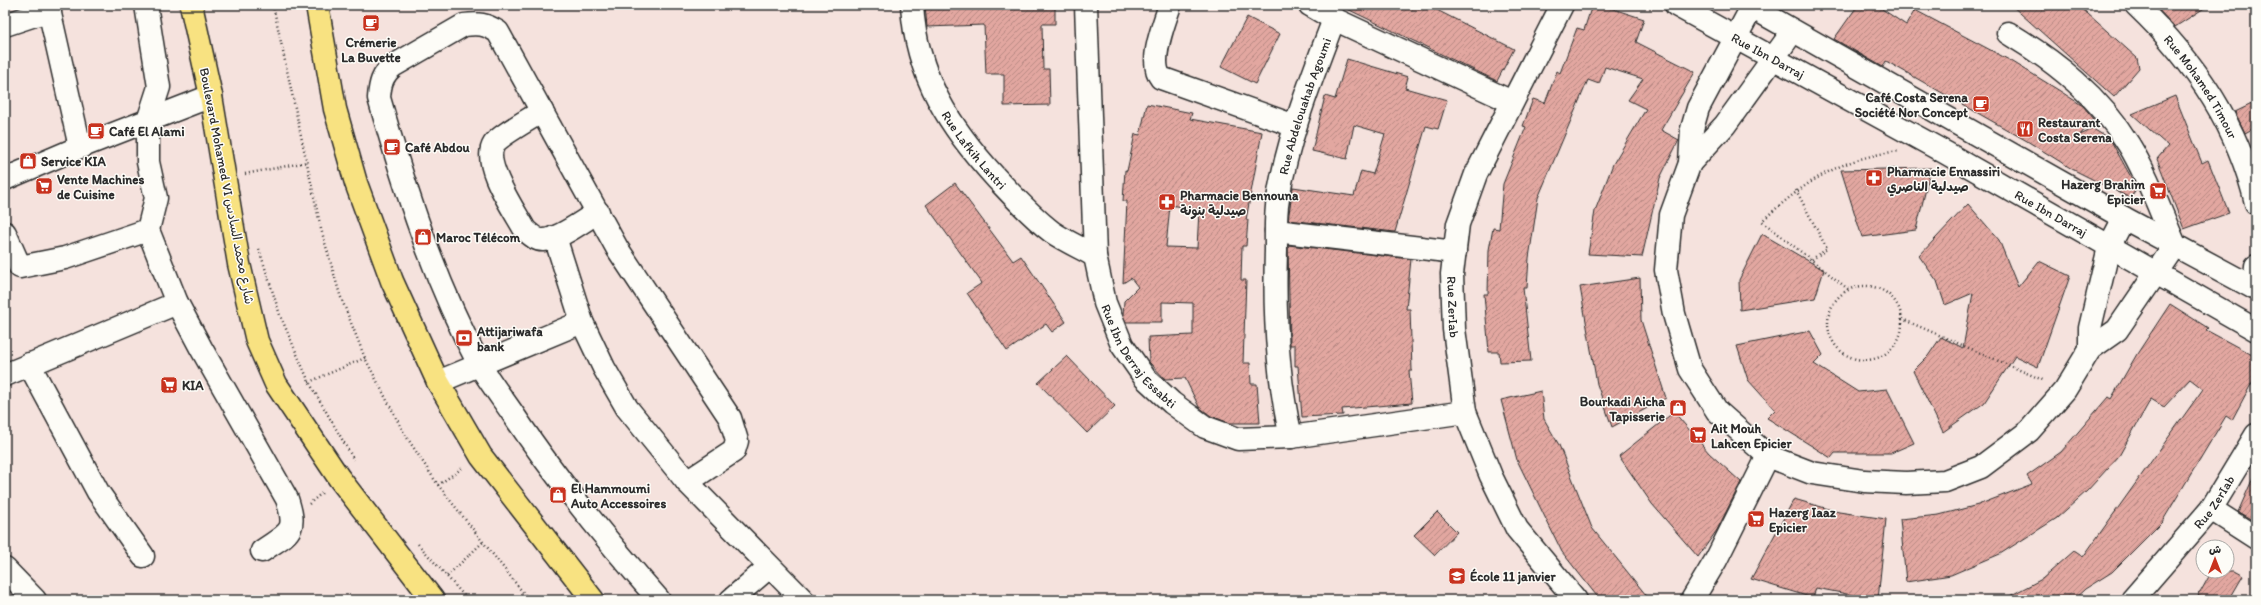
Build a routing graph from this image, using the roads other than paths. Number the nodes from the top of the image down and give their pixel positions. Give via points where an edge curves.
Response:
1 (146, 5) edge
2 (191, 5) edge
3 (317, 5) edge
4 (912, 5) edge
5 (1086, 5) edge
6 (1170, 5) edge
7 (1310, 5) edge
8 (1562, 5) edge
9 (1676, 5) edge
10 (2136, 5) edge
11 (1750, 6) edge
12 (49, 8) edge
13 (1334, 19) junction
14 (5, 25) edge
15 (1793, 31) junction
16 (2008, 32) dead end
17 (1734, 37) junction
18 (1774, 60) junction
19 (211, 96) junction
20 (1512, 102) junction
21 (542, 111) junction
22 (148, 121) junction
23 (1295, 126) junction
24 (80, 147) junction
25 (1690, 163) junction
26 (5, 178) edge
27 (2256, 203) edge
28 (598, 212) junction
29 (2124, 218) junction
30 (148, 230) junction
31 (1276, 231) junction
32 (5, 233) edge
33 (555, 238) junction
34 (2175, 244) junction
35 (2109, 247) junction
36 (1455, 252) junction
37 (1095, 256) junction
38 (2156, 273) junction
39 (2255, 281) edge
40 (178, 303) junction
41 (582, 322) junction
42 (2256, 330) edge
43 (2090, 349) junction
44 (29, 364) junction
45 (480, 364) junction
46 (5, 375) edge
47 (438, 382) junction
48 (1465, 412) junction
49 (2256, 435) edge
50 (1291, 437) junction
51 (1768, 456) junction
52 (687, 482) junction
53 (2211, 510) junction
54 (2256, 538) edge
55 (262, 551) dead end
56 (143, 556) dead end
57 (769, 567) junction
58 (5, 569) edge
59 (35, 600) edge
60 (433, 600) edge
61 (593, 600) edge
62 (659, 600) edge
63 (731, 600) edge
64 (803, 600) edge
65 (1576, 600) edge
66 (1692, 600) edge
67 (2132, 600) edge

1 - 22 street via 158,87
2 - 19 main road, Boulevard Mohamed VI شارع محمد السادس
3 - 47 main road via 335,108 356,183 392,281
4 - 37 street, Rue Lafkih Lantri via 922,64 942,109 972,151 1012,195 1052,232
5 - 37 street, Rue Ibn Derraj Essabti
6 - 23 street via 1156,61 1156,72 1161,78
7 - 13 street
8 - 20 street, Rue ZerIab
9 - 17 street, Rue Ibn Darraj
10 - 27 street, Rue Mohamed Timour via 2195,69 2214,100 2235,138 2252,184
11 - 15 street
11 - 17 street
12 - 14 street
12 - 24 street
13 - 20 street, Rue Abdelouahab Agoumi
13 - 23 street, Rue Abdelouahab Agoumi
15 - 18 street
15 - 29 street
16 - 34 street via 2071,76 2100,105 2146,176
17 - 18 street, Rue Ibn Darraj
17 - 25 street via 1698,108 1692,129
18 - 25 street via 1725,125
18 - 35 street, Rue Ibn Darraj via 1936,147
19 - 22 street
19 - 60 main road, Boulevard Mohamed VI شارع محمد السادس via 239,264 257,341 276,384 339,478
20 - 36 street, Rue ZerIab via 1476,174 1458,224
21 - 28 street
21 - 33 street via 495,143 490,154 492,168 526,230 533,237 543,241
21 - 45 street via 498,32 488,25 464,26 393,66 384,73 380,86 379,98 404,186 441,282
22 - 24 street
22 - 30 street via 148,162 156,198
23 - 31 street, Rue Abdelouahab Agoumi via 1278,199
24 - 26 street
25 - 51 street via 1671,215 1666,270 1674,314 1690,369 1717,411
28 - 33 street
28 - 52 street via 617,248 730,418 736,432 737,442 734,451
29 - 34 street
29 - 35 street
30 - 32 street via 65,258 20,267
30 - 40 street
31 - 36 street
31 - 50 street, Rue Abdelouahab Agoumi via 1276,336 1283,403
33 - 41 street
34 - 38 street
34 - 39 street
35 - 38 street, Rue Ibn Darraj
35 - 43 street via 2090,328
36 - 48 street, Rue ZerIab via 1452,274 1454,329
37 - 50 street, Rue Ibn Derraj Essabti via 1105,303 1122,345 1145,378 1172,403 1205,427 1238,439
38 - 42 street, Rue Ibn Darraj
38 - 43 street via 2117,330
40 - 44 street
40 - 55 street via 231,403 287,499 293,518 289,532
41 - 45 street
41 - 52 street via 627,408
43 - 51 street via 2065,390 2029,431 1981,467 1945,481 1906,484 1864,481 1812,473
44 - 46 street
44 - 56 street via 98,492
45 - 47 street
45 - 62 street via 528,437 583,510
47 - 61 main road via 481,456
48 - 50 street, Rue Ibn Derraj Essabti
48 - 65 street, Rue ZerIab via 1491,476 1517,529
49 - 53 street, Rue ZerIab
51 - 66 street via 1716,560
52 - 57 street
53 - 54 street
53 - 67 street, Rue ZerIab
57 - 63 street
57 - 64 street
58 - 59 street

